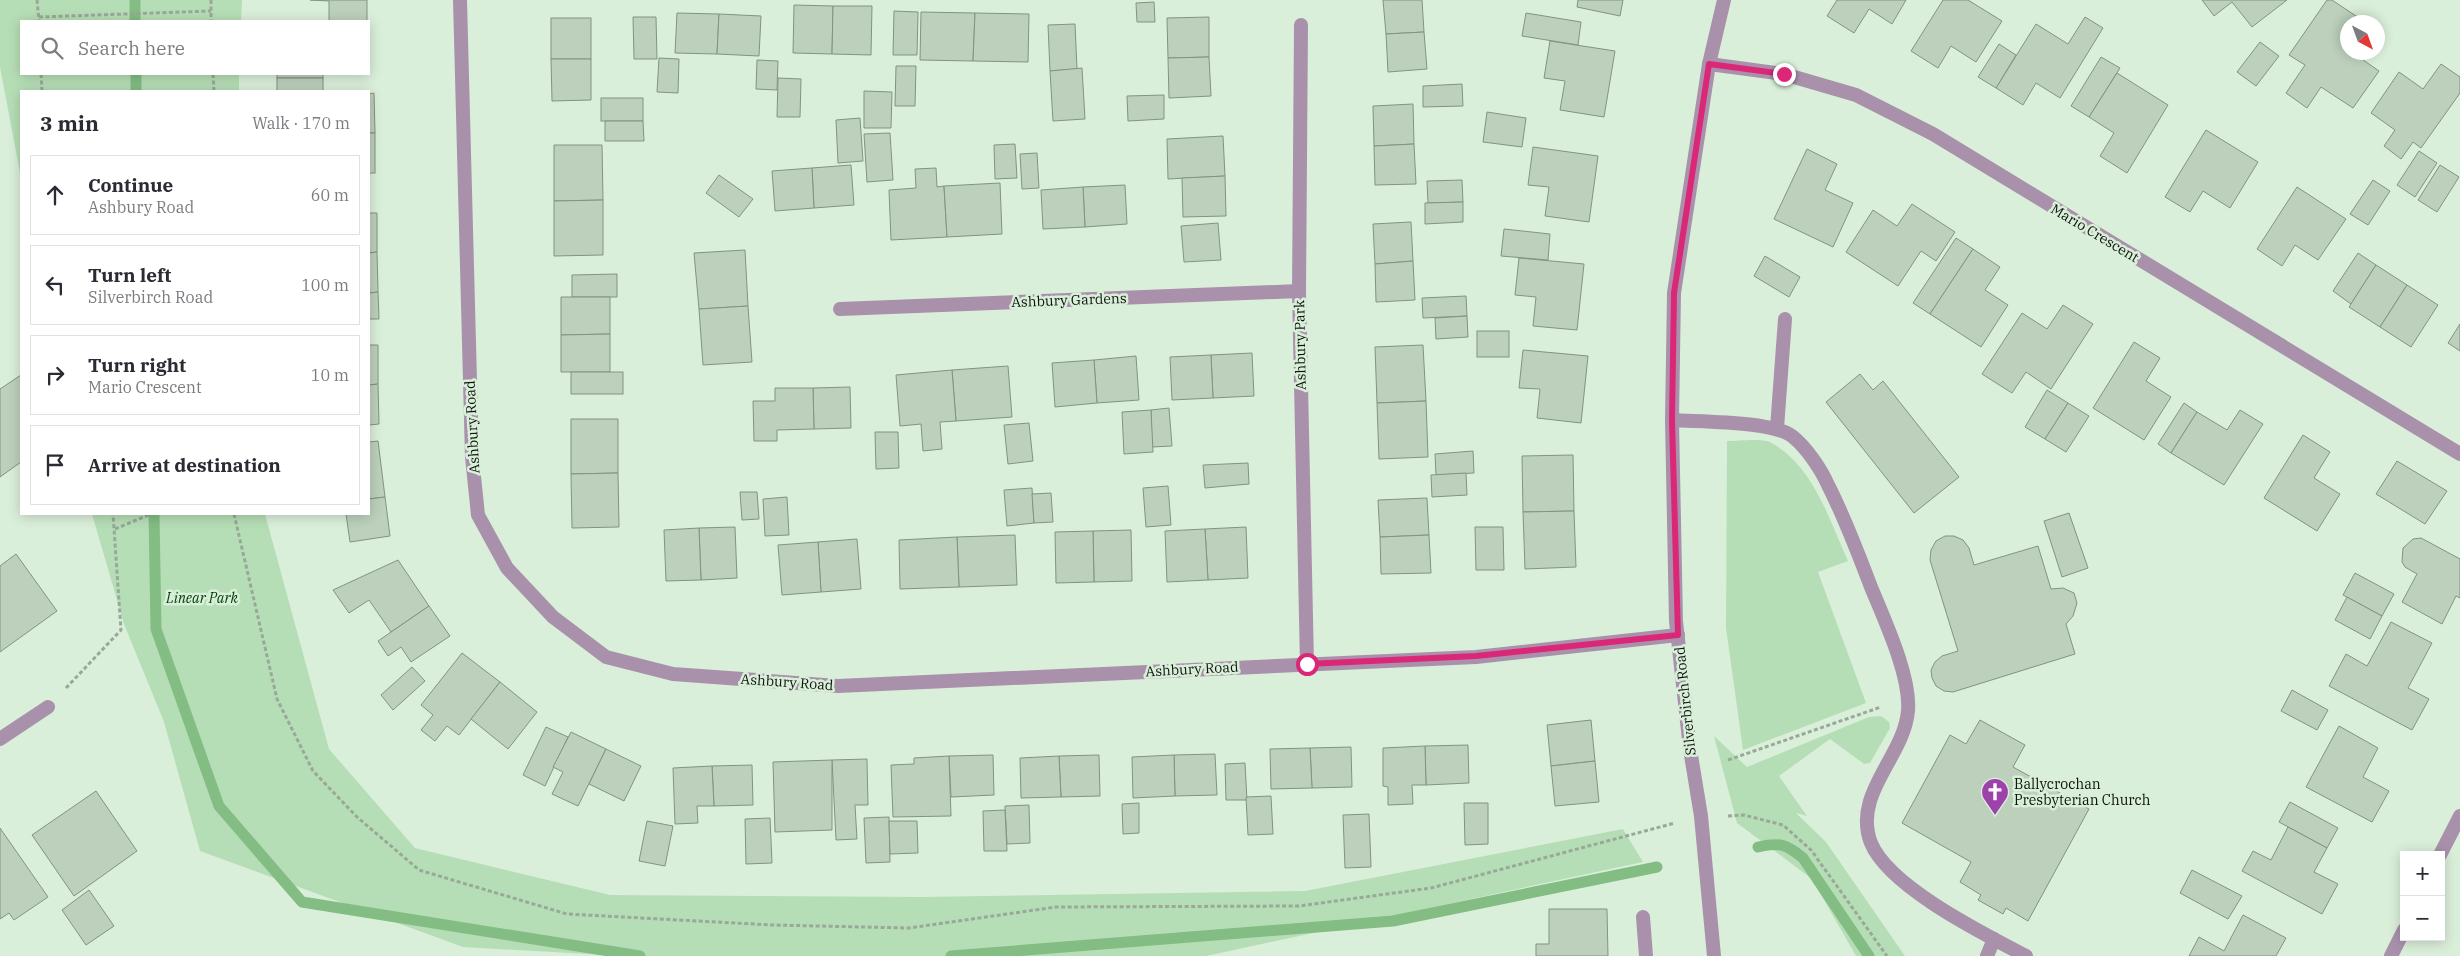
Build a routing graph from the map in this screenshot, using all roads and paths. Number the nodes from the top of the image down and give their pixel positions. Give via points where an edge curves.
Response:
1 (37, 0) edge
2 (211, 0) edge
3 (460, 0) edge
4 (1724, 0) edge
5 (211, 11) junction
6 (39, 19) edge
7 (211, 20) edge
8 (1301, 25) dead end
9 (1709, 64) junction
10 (41, 75) edge
11 (213, 75) edge
12 (42, 90) edge
13 (214, 90) edge
14 (1298, 291) junction
15 (840, 309) dead end
16 (1785, 319) dead end
17 (1672, 420) junction
18 (1777, 428) junction
19 (2460, 454) edge
20 (112, 515) edge
21 (149, 515) edge
22 (234, 515) edge
23 (115, 529) junction
24 (1678, 635) junction
25 (1307, 664) junction
26 (1908, 697) junction
27 (48, 707) joint
28 (0, 739) edge
29 (1728, 760) dead end
30 (1701, 816) junction
31 (2460, 816) edge
32 (2442, 851) edge
33 (1643, 917) dead end
34 (2400, 938) edge
35 (1994, 939) junction
36 (1646, 956) edge
37 (1714, 956) edge
38 (1887, 956) edge
39 (1987, 956) edge
40 (2026, 956) edge
41 (2391, 956) edge

1 - 6 path
2 - 5 path
3 - 25 street, Ashbury Road via 472,447 478,515 507,568 553,617 606,657 673,674 838,686
4 - 9 street, Silverbirch Road
5 - 6 path
5 - 7 path
8 - 14 street, Ashbury Park
9 - 17 street, Silverbirch Road via 1674,293
9 - 19 street, Mario Crescent via 1784,74 1856,95 1933,134
10 - 12 path
11 - 13 path
14 - 15 street, Ashbury Gardens
14 - 25 street, Ashbury Park
16 - 18 street
17 - 18 street
17 - 24 street, Silverbirch Road
18 - 26 street via 1793,436 1828,483 1890,634
20 - 23 path
21 - 23 path
22 - 30 path via 277,699 313,771 357,817 419,870 567,914 772,925 909,928 1056,906 1299,906 1431,888
23 - 27 path via 121,630
24 - 25 street, Ashbury Road via 1476,656
24 - 30 street, Silverbirch Road
26 - 29 path
26 - 35 street via 1903,728 1871,796 1867,822 1871,842 1881,860 1905,882 1930,901
27 - 28 street
30 - 37 street, Silverbirch Road
30 - 38 path via 1744,816 1783,825 1811,850
31 - 32 street
33 - 36 street
34 - 41 street
35 - 39 street
35 - 40 street

